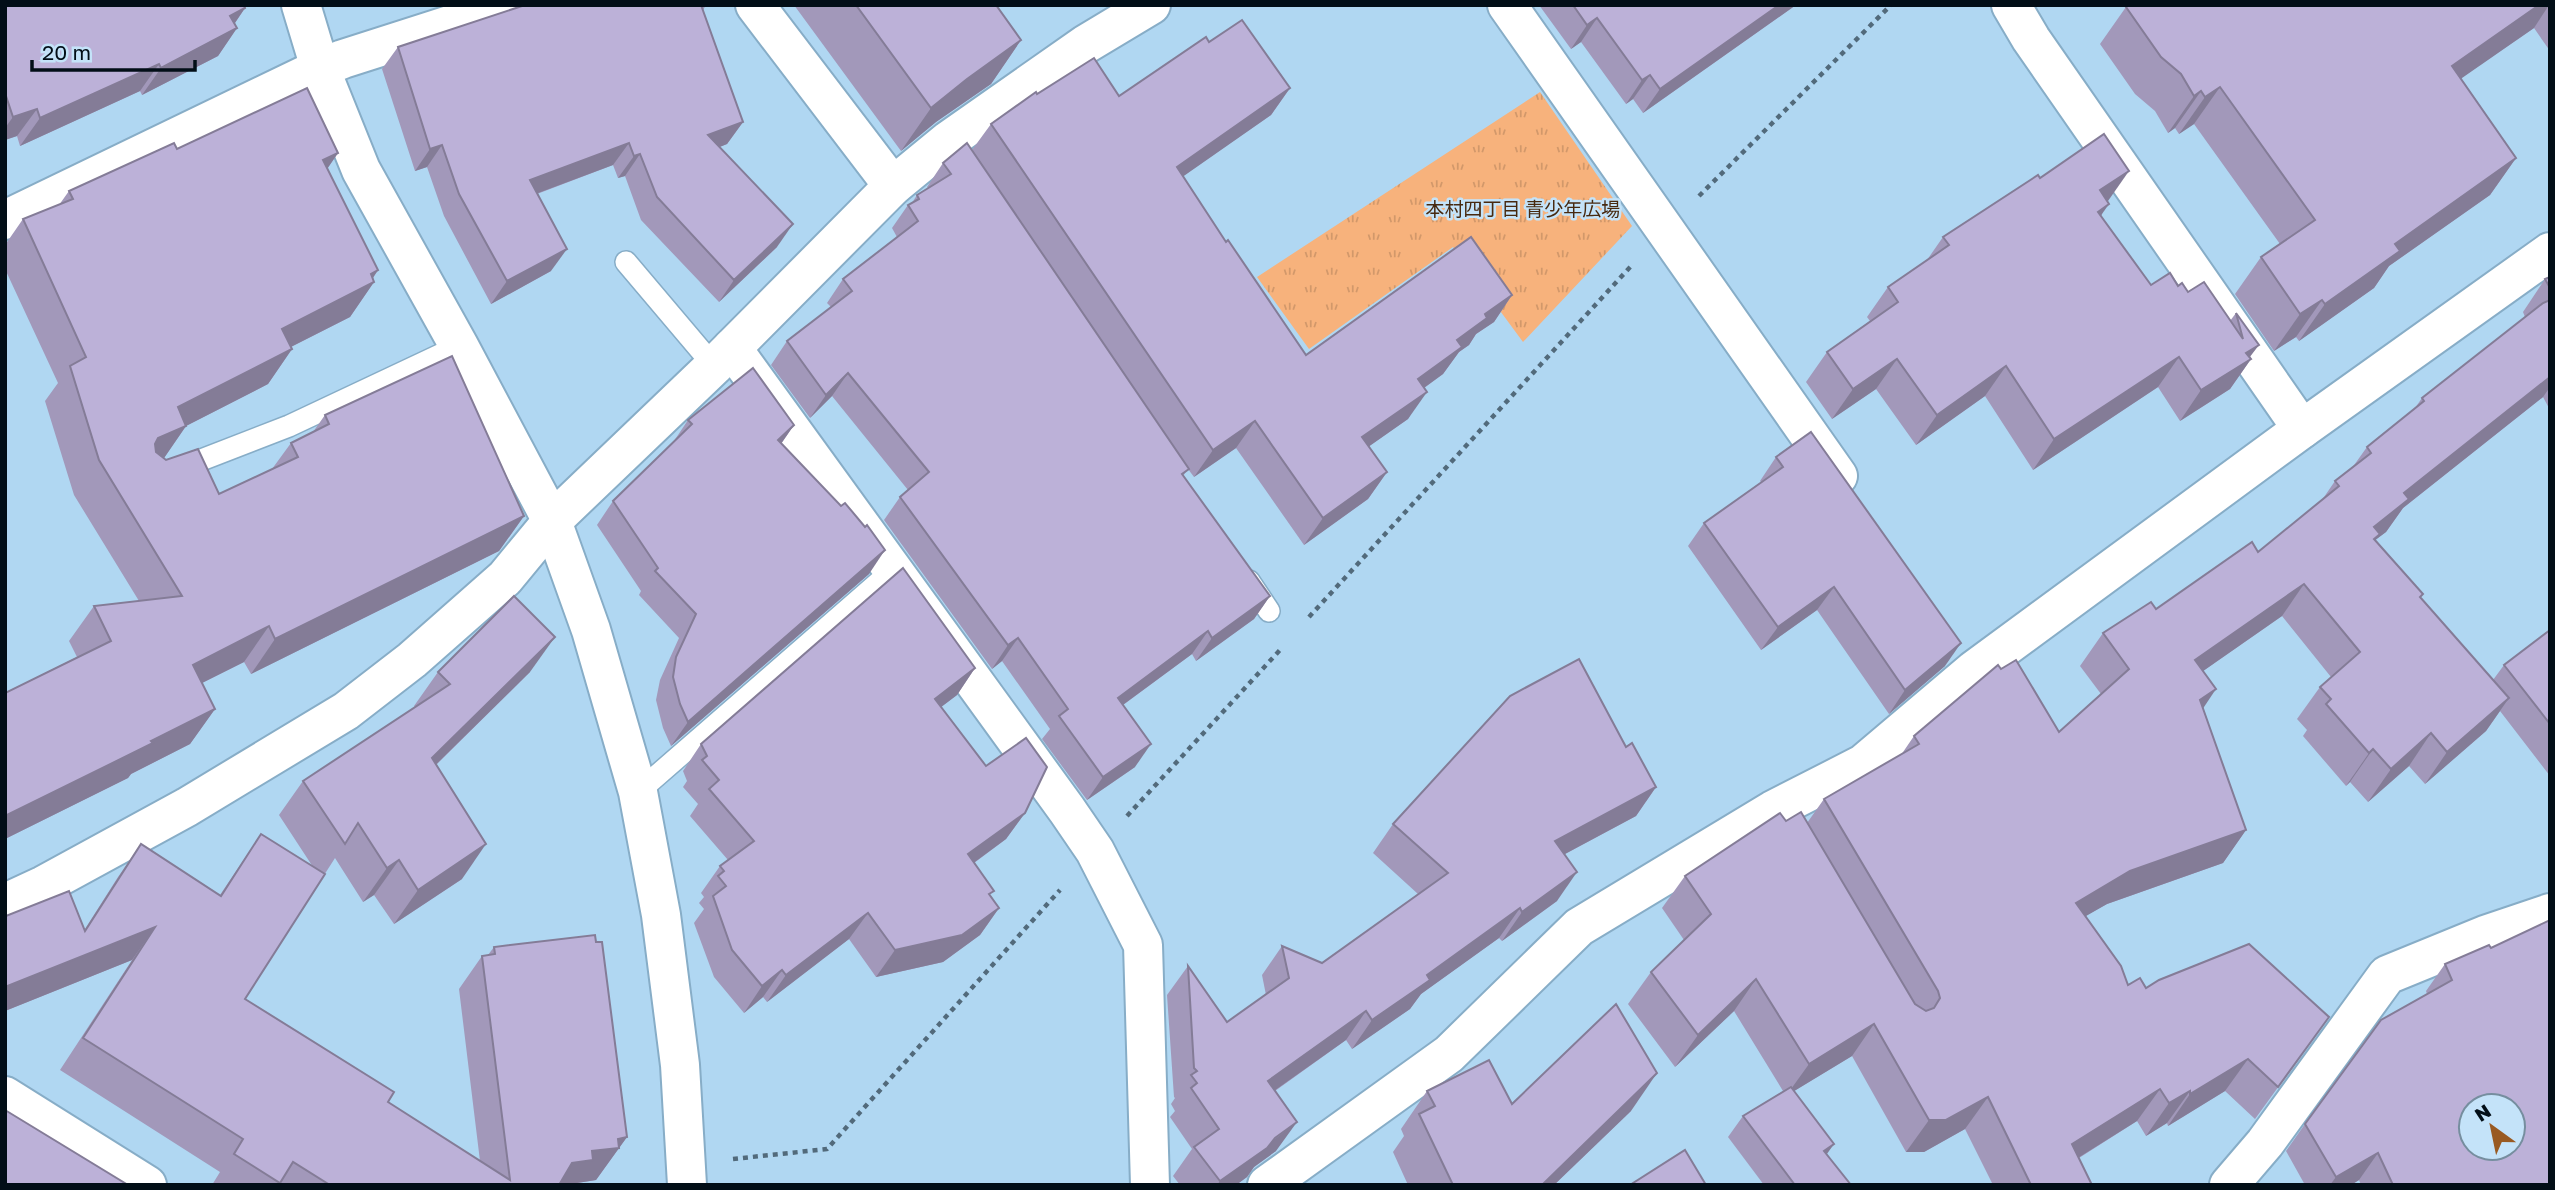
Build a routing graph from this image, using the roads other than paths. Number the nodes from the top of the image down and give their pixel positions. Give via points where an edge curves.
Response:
1 (300, 5) edge
2 (512, 5) edge
3 (755, 5) edge
4 (1151, 5) edge
5 (1507, 5) edge
6 (2011, 5) edge
7 (320, 68) junction
8 (892, 186) junction
9 (5, 220) edge
10 (2550, 251) edge
11 (626, 262) dead end
12 (459, 346) junction
13 (723, 357) junction
14 (2302, 429) junction
15 (155, 478) edge
16 (1857, 503) edge
17 (552, 521) junction
18 (1237, 565) edge
19 (893, 570) junction
20 (1269, 611) edge
21 (1951, 637) edge
22 (1974, 670) junction
23 (638, 793) junction
24 (5, 903) edge
25 (2550, 913) edge
26 (5, 1096) edge
27 (147, 1185) edge
28 (687, 1185) edge
29 (1150, 1185) edge
30 (1267, 1185) edge
31 (2229, 1185) edge

1 - 7 street
2 - 7 street
3 - 8 street
4 - 8 street via 1086,44 956,151
5 - 16 street
6 - 14 street
7 - 9 street
7 - 12 street via 361,170
8 - 13 street
10 - 14 street
11 - 13 lane
12 - 15 lane via 289,426
12 - 17 street
13 - 17 street
13 - 19 street
14 - 22 street
17 - 23 street via 591,630
17 - 24 street via 505,578 346,711 187,807
18 - 20 lane
19 - 23 lane
19 - 29 street via 1095,851 1143,945
21 - 22 street
22 - 30 street via 1863,764 1780,822 1579,927 1449,1054
23 - 28 street via 663,928 680,1065
25 - 31 street via 2387,975 2265,1143
26 - 27 street

